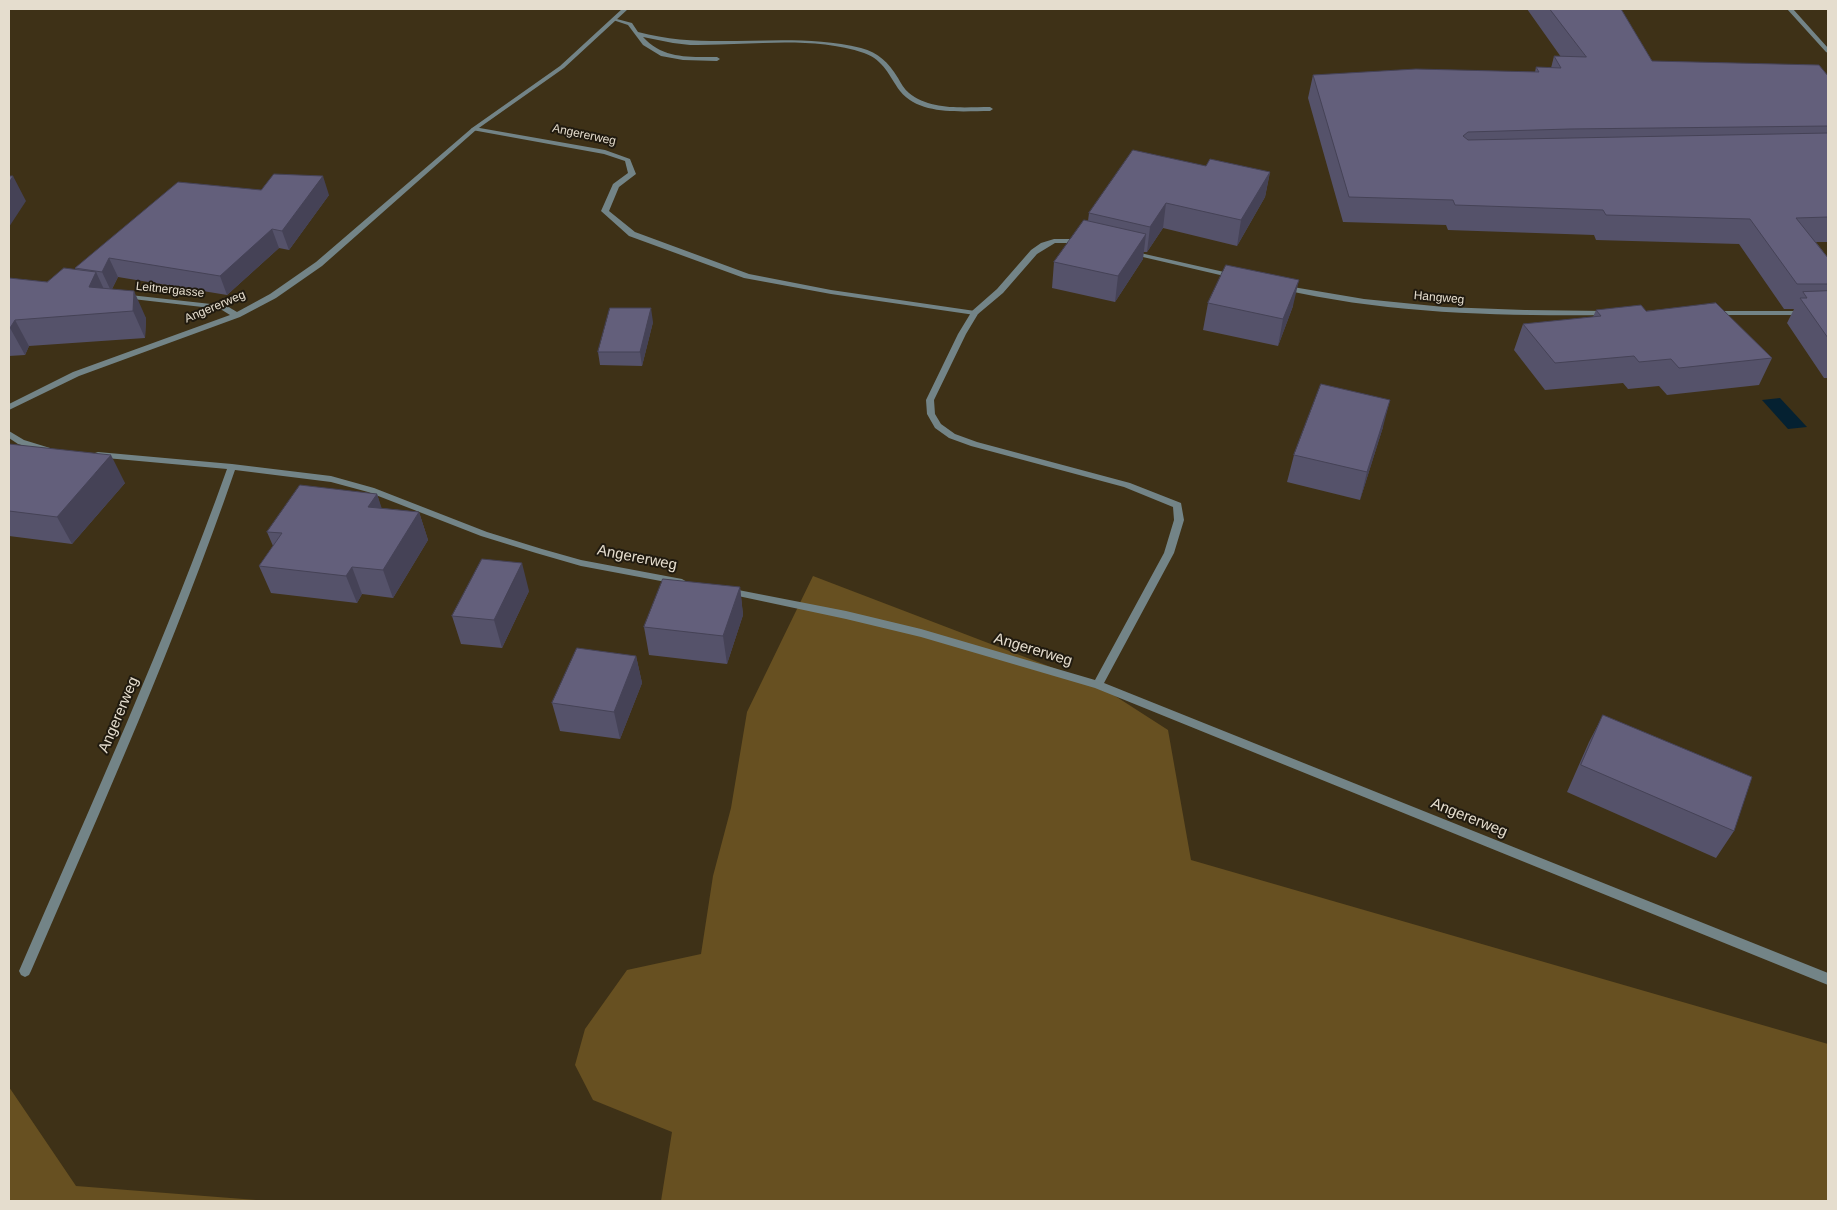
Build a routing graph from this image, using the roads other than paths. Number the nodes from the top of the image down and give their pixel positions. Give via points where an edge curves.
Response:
1 (625, 9) edge
2 (1790, 9) edge
3 (615, 19) junction
4 (636, 34) junction
5 (1828, 51) edge
6 (717, 60) dead end
7 (990, 109) dead end
8 (474, 129) junction
9 (1094, 244) edge
10 (1122, 250) edge
11 (1241, 278) edge
12 (1276, 285) edge
13 (115, 295) edge
14 (975, 313) junction
15 (1614, 313) edge
16 (1709, 313) edge
17 (1828, 313) edge
18 (237, 315) junction
19 (9, 407) edge
20 (9, 434) edge
21 (56, 451) edge
22 (90, 454) edge
23 (232, 467) junction
24 (694, 584) edge
25 (714, 588) edge
26 (1098, 685) junction
27 (25, 971) dead end
28 (1828, 979) edge

1 - 3 street, Angererweg
2 - 5 street
3 - 4 street via 630,24
3 - 8 street, Angererweg via 562,67
4 - 6 street via 650,49 664,56
4 - 7 street via 682,44 787,41 851,48 886,63 902,90 920,102 950,108
8 - 14 street, Angererweg via 605,152 628,160 632,174 616,186 605,211 632,234 673,251 746,276
8 - 18 street, Angererweg via 319,264 273,296
9 - 14 street via 1069,240 1044,244
10 - 11 street
12 - 15 street, Hangweg via 1348,299 1458,311
13 - 18 street, Leitnergasse via 224,308
14 - 26 street via 930,400 931,414 938,426 952,436 974,444 1128,485 1178,505 1179,520 1169,552
16 - 17 street
18 - 19 street, Angererweg via 76,374
20 - 21 street via 21,442
22 - 23 street, Angererweg
23 - 24 street, Angererweg via 331,479 371,490 484,534 539,551 581,563
23 - 27 street, Angererweg via 201,556
25 - 26 street, Angererweg via 921,633
26 - 28 street, Angererweg

